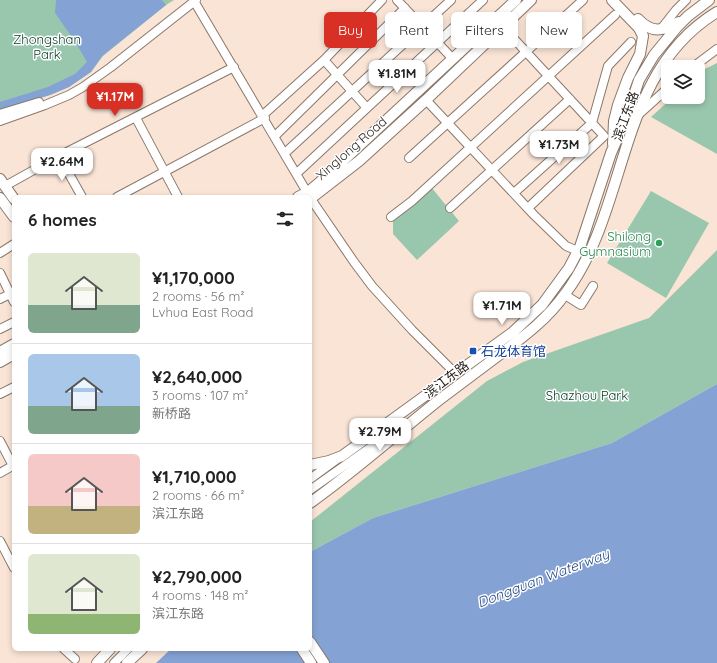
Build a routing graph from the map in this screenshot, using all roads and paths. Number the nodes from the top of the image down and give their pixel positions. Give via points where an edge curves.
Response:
1 (192, 0) edge
2 (382, 0) edge
3 (397, 0) edge
4 (451, 0) edge
5 (483, 0) edge
6 (516, 0) edge
7 (531, 0) edge
8 (582, 0) edge
9 (612, 0) edge
10 (621, 0) edge
11 (686, 0) edge
12 (709, 0) edge
13 (405, 8) junction
14 (409, 12) edge
15 (439, 12) edge
16 (518, 12) edge
17 (716, 12) edge
18 (615, 15) dead end
19 (684, 20) junction
20 (661, 29) junction
21 (443, 38) edge
22 (631, 42) dead end
23 (518, 43) edge
24 (400, 48) edge
25 (433, 48) edge
26 (443, 48) edge
27 (479, 48) edge
28 (717, 49) edge
29 (525, 51) junction
30 (453, 59) junction
31 (324, 60) junction
32 (702, 60) edge
33 (234, 67) junction
34 (337, 75) junction
35 (548, 76) junction
36 (352, 92) junction
37 (661, 94) edge
38 (570, 99) junction
39 (426, 100) junction
40 (367, 108) junction
41 (0, 114) edge
42 (637, 116) junction
43 (264, 117) junction
44 (136, 118) junction
45 (0, 121) edge
46 (448, 123) junction
47 (592, 123) junction
48 (616, 133) junction
49 (631, 134) junction
50 (275, 136) junction
51 (470, 147) junction
52 (285, 153) junction
53 (59, 156) junction
54 (409, 158) dead end
55 (492, 170) junction
56 (166, 172) junction
57 (297, 173) junction
58 (2, 182) edge
59 (514, 193) junction
60 (81, 195) edge
61 (128, 195) edge
62 (177, 195) edge
63 (309, 195) edge
64 (312, 195) edge
65 (312, 196) edge
66 (12, 197) edge
67 (0, 198) edge
68 (312, 200) edge
69 (450, 208) dead end
70 (528, 208) junction
71 (12, 214) edge
72 (391, 217) dead end
73 (12, 245) edge
74 (578, 251) junction
75 (0, 253) edge
76 (0, 273) edge
77 (593, 286) dead end
78 (565, 295) junction
79 (12, 298) edge
80 (0, 299) edge
81 (12, 323) edge
82 (0, 329) edge
83 (12, 345) edge
84 (0, 352) edge
85 (12, 355) edge
86 (0, 362) edge
87 (456, 374) junction
88 (12, 388) edge
89 (0, 394) edge
90 (440, 400) junction
91 (1, 446) edge
92 (342, 456) junction
93 (12, 463) edge
94 (312, 465) edge
95 (12, 466) edge
96 (0, 473) edge
97 (313, 477) edge
98 (312, 489) edge
99 (312, 502) edge
100 (0, 541) edge
101 (12, 564) edge
102 (312, 645) edge
103 (66, 651) edge
104 (108, 651) edge
105 (112, 651) edge
106 (126, 651) edge
107 (140, 651) edge
108 (303, 651) edge
109 (75, 659) dead end
110 (99, 661) edge
111 (114, 663) edge
112 (127, 663) edge
113 (311, 663) edge
114 (324, 663) edge

1 - 33 street
1 - 41 street via 82,82 42,101
1 - 45 street via 83,87 45,105
2 - 31 street
3 - 13 street
4 - 15 street
5 - 21 street
6 - 30 main road, Xinglong Road
7 - 16 main road, Xinglong Road
8 - 29 street
9 - 48 main road via 639,28 643,36 640,54 618,105
10 - 20 main road via 645,27 651,30
11 - 20 street
12 - 19 main road, 滨江东路
13 - 14 street
13 - 34 street
17 - 42 main road, 滨江东路 via 684,36 649,86
18 - 35 street
19 - 20 main road
19 - 48 main road, 滨江东路 via 661,45 646,68 639,80 627,116
22 - 47 street via 608,66
23 - 29 street
24 - 36 street
25 - 40 street
26 - 30 street
27 - 39 main road, Xinglong Road
28 - 32 street
29 - 35 street
29 - 46 street
30 - 64 main road, Xinglong Road
31 - 34 street
31 - 43 street
33 - 43 street
33 - 44 street
34 - 36 street
34 - 50 street
35 - 38 street
35 - 51 street
36 - 40 street
36 - 52 street
37 - 42 street
38 - 47 street
38 - 55 street
39 - 46 street
39 - 65 main road, Xinglong Road via 359,161
40 - 57 street
42 - 49 main road, 滨江东路
43 - 50 street
43 - 56 street
44 - 53 street
44 - 56 street
46 - 51 street
46 - 54 street
47 - 59 street
47 - 70 street via 604,136
48 - 49 main road via 626,138
48 - 74 main road, 滨江东路
49 - 78 main road, 滨江东路 via 610,202 590,254
50 - 52 street
51 - 55 street
51 - 72 street
52 - 57 street
53 - 58 street
53 - 60 street
55 - 59 street
55 - 69 street
56 - 61 street
56 - 62 street
57 - 63 street
58 - 66 main road
59 - 70 street
67 - 71 main road
68 - 87 street via 372,286
70 - 74 street via 566,246
73 - 75 street
74 - 87 main road, 滨江东路 via 570,268 542,306 513,332
76 - 79 street
77 - 78 street via 581,305
78 - 90 main road, 滨江东路 via 535,328
79 - 80 street
81 - 82 street
83 - 84 main road
85 - 86 main road
87 - 92 main road, 滨江东路
88 - 89 street
90 - 98 street
90 - 99 main road, 滨江东路
91 - 93 street
92 - 94 main road, 滨江东路
92 - 97 street
95 - 96 street
100 - 101 street
102 - 114 main road
103 - 109 street
104 - 110 main road
105 - 110 street
106 - 111 street
107 - 112 main road
108 - 113 main road

